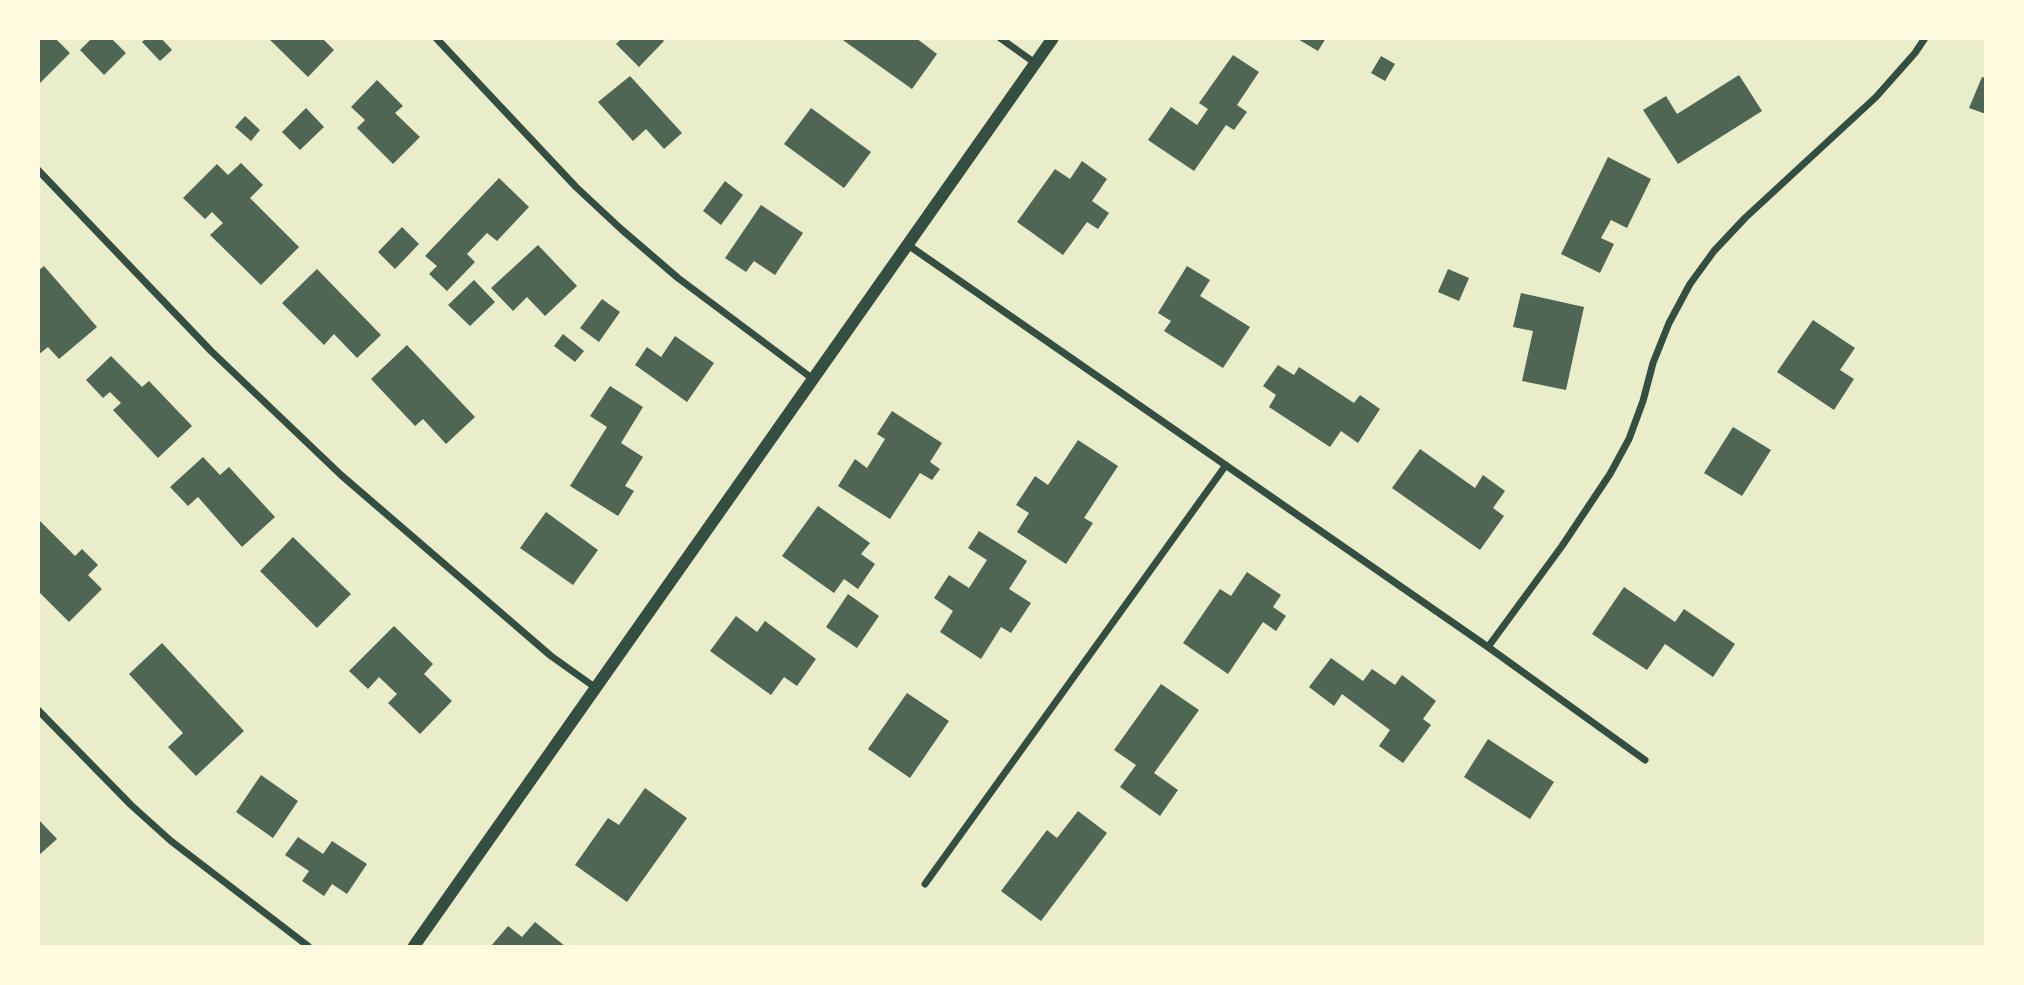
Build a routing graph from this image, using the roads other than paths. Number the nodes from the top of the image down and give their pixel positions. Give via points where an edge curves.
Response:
1 (436, 38) edge
2 (1000, 38) edge
3 (1053, 38) edge
4 (1925, 38) edge
5 (1035, 63) junction
6 (38, 170) edge
7 (908, 245) junction
8 (813, 379) junction
9 (1226, 465) junction
10 (1488, 648) junction
11 (596, 688) junction
12 (38, 710) edge
13 (1645, 760) dead end
14 (925, 884) dead end
15 (308, 947) edge
16 (414, 947) edge

1 - 8 street via 621,229 678,278
2 - 5 street
3 - 5 street
4 - 10 street via 1876,97 1714,251 1690,284 1669,323 1629,439 1610,474
5 - 7 street
6 - 11 street via 211,351 341,475 551,656
7 - 8 street
7 - 9 street
8 - 11 street
9 - 10 street
9 - 14 street
10 - 13 street
11 - 16 street
12 - 15 street via 172,842

